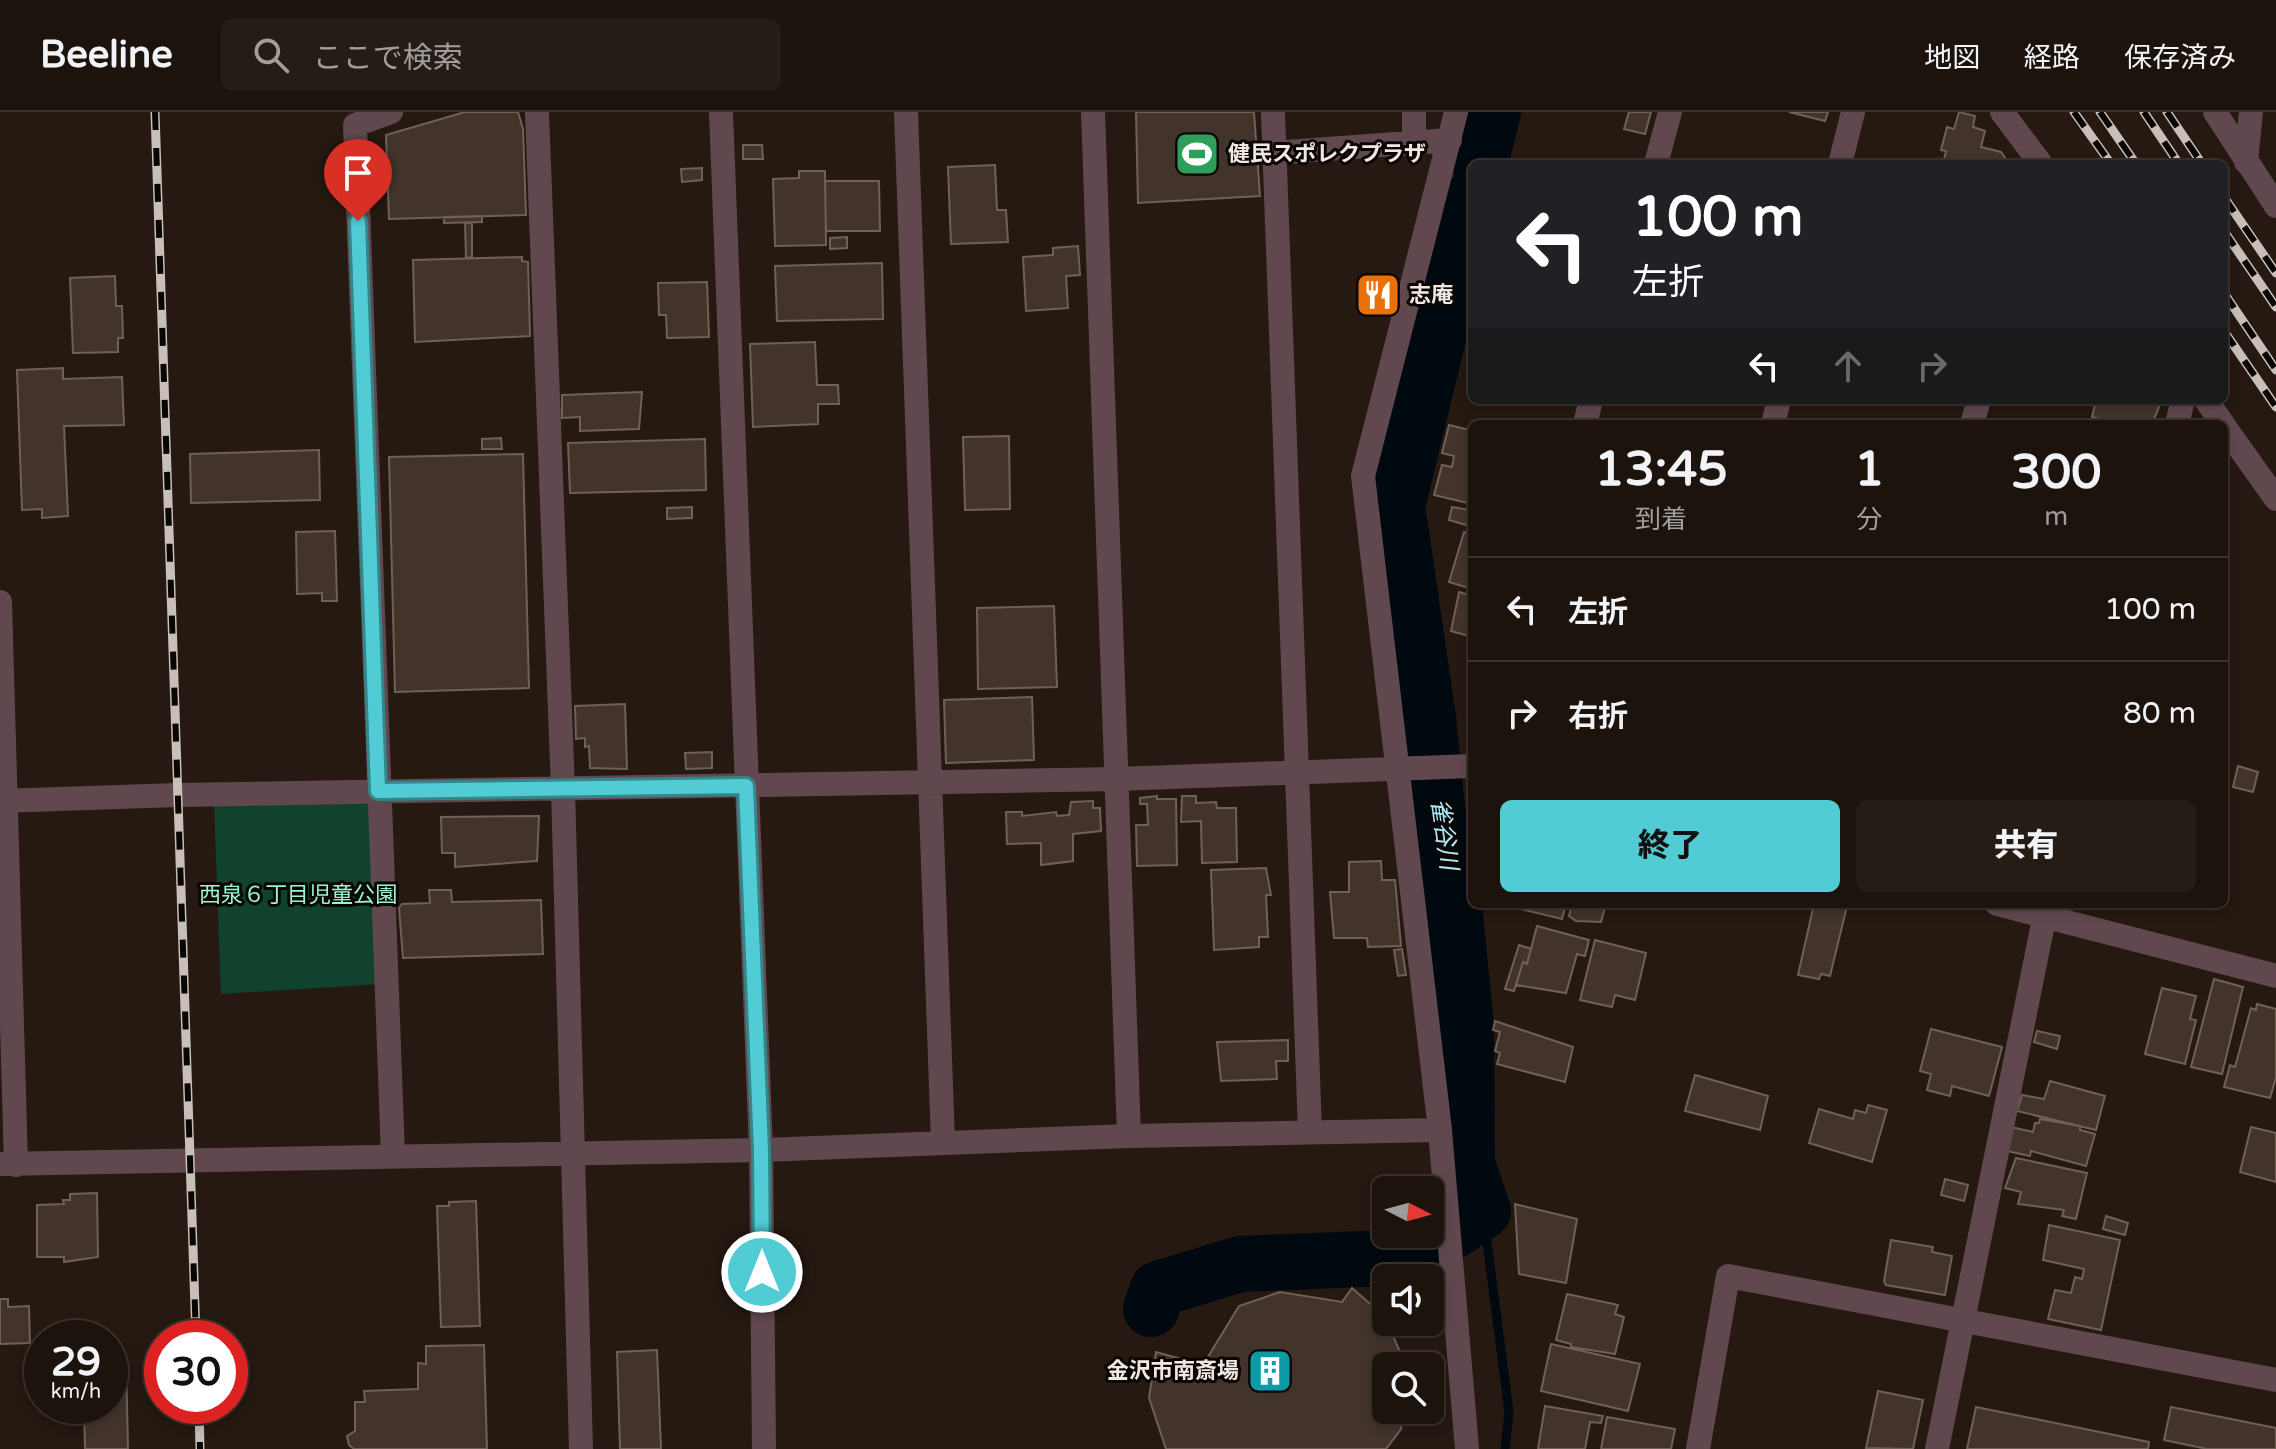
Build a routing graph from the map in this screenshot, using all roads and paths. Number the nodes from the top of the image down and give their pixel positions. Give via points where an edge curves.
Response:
1 (391, 112) edge
2 (537, 112) edge
3 (721, 112) edge
4 (906, 112) edge
5 (1093, 112) edge
6 (1273, 112) edge
7 (1414, 112) edge
8 (1456, 112) edge
9 (1670, 112) edge
10 (1853, 112) edge
11 (2002, 112) edge
12 (2215, 112) edge
13 (2251, 112) edge
14 (1450, 140) junction
15 (1414, 142) junction
16 (1273, 153) junction
17 (1657, 160) edge
18 (1841, 160) edge
19 (2038, 160) edge
20 (2246, 162) junction
21 (2276, 206) edge
22 (2228, 432) edge
23 (2276, 499) edge
24 (0, 602) edge
25 (1404, 766) junction
26 (1467, 766) edge
27 (1297, 771) junction
28 (1117, 779) junction
29 (929, 783) junction
30 (746, 786) junction
31 (563, 789) junction
32 (378, 791) junction
33 (4, 801) edge
34 (2046, 910) edge
35 (2276, 976) edge
36 (1440, 1130) junction
37 (1310, 1132) junction
38 (1129, 1136) junction
39 (943, 1142) junction
40 (761, 1150) junction
41 (575, 1152) junction
42 (393, 1156) junction
43 (8, 1164) edge
44 (1962, 1322) junction
45 (2276, 1380) edge
46 (581, 1449) edge
47 (764, 1449) edge
48 (1467, 1449) edge
49 (1698, 1449) edge
50 (1937, 1449) edge

1 - 32 street via 355,125
2 - 31 street
3 - 30 street
4 - 29 street
5 - 28 street
6 - 16 street
7 - 15 street
8 - 14 street
9 - 17 street
10 - 18 street
11 - 19 street
12 - 20 street
13 - 20 street
14 - 15 street
14 - 25 street via 1363,476
15 - 16 street
16 - 27 street
20 - 21 street
22 - 23 street
24 - 33 street
25 - 26 street
25 - 27 street
25 - 36 street
27 - 28 street
27 - 37 street
28 - 29 street
28 - 38 street
29 - 30 street
29 - 39 street
30 - 31 street
30 - 40 street
31 - 32 street
31 - 41 street
32 - 33 street
32 - 42 street
33 - 43 street
34 - 35 street
34 - 44 street
36 - 37 street
36 - 48 street
37 - 38 street
38 - 39 street
39 - 40 street
40 - 41 street
40 - 47 street
41 - 42 street
41 - 46 street
42 - 43 street
44 - 45 street
44 - 49 street via 1728,1276
44 - 50 street

